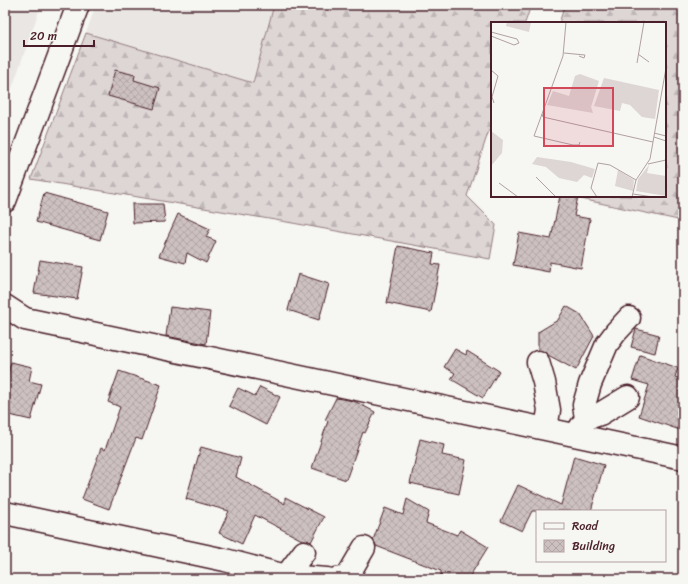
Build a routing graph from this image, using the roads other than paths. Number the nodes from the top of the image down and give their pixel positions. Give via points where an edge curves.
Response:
1 (78, 5) edge
2 (5, 201) edge
3 (5, 306) edge
4 (629, 318) dead end
5 (538, 362) dead end
6 (628, 397) dead end
7 (581, 427) junction
8 (546, 429) junction
9 (683, 458) edge
10 (5, 513) edge
11 (364, 548) dead end
12 (304, 552) dead end
13 (286, 576) junction
14 (327, 579) edge
15 (336, 579) edge

1 - 2 street
3 - 8 street via 25,319
4 - 7 street via 607,344 590,384
5 - 8 street via 549,410
6 - 7 street
7 - 8 street
7 - 9 street
10 - 13 street via 225,560
11 - 15 street via 347,577
12 - 13 street
13 - 14 street

